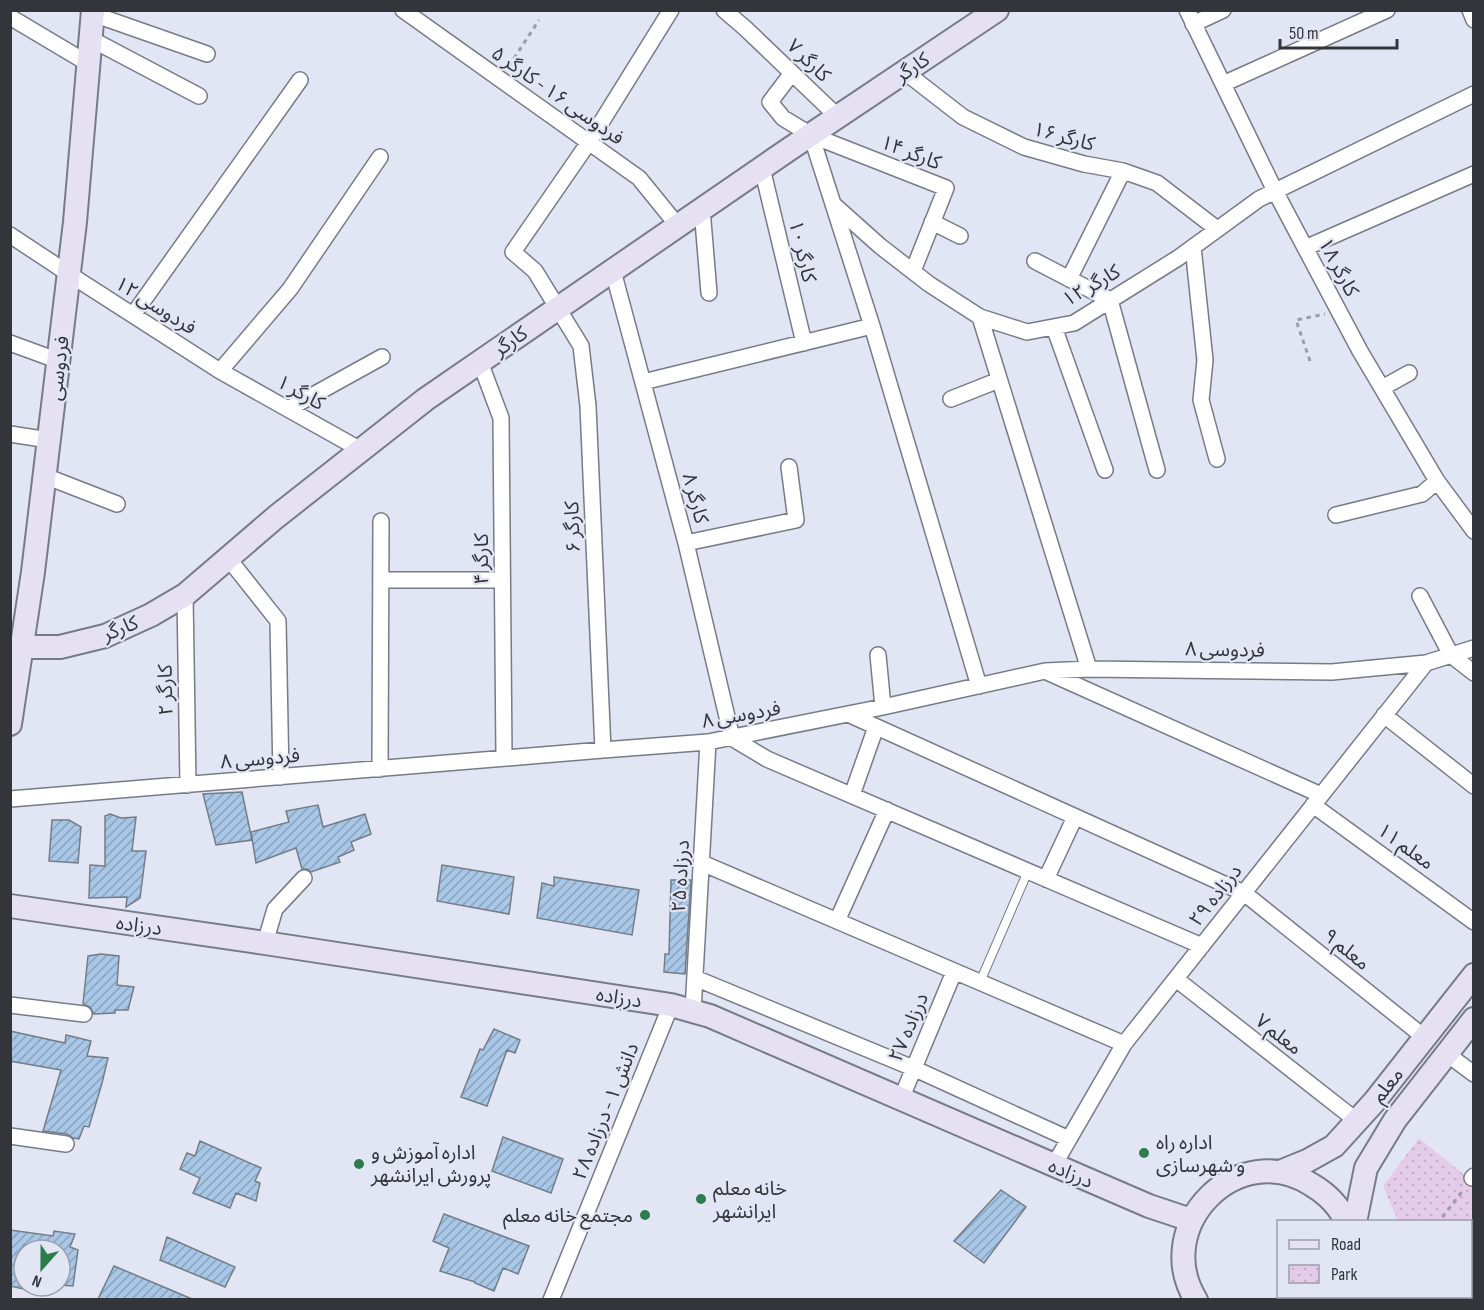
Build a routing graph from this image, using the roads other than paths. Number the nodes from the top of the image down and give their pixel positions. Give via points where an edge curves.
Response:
1 (403, 10) edge
2 (671, 10) edge
3 (724, 10) edge
4 (997, 10) edge
5 (1223, 10) edge
6 (1387, 10) edge
7 (1470, 10) edge
8 (93, 12) edge
9 (420, 15) edge
10 (10, 17) edge
11 (1190, 17) edge
12 (1473, 20) edge
13 (91, 39) junction
14 (207, 54) dead end
15 (89, 64) junction
16 (905, 72) junction
17 (792, 73) junction
18 (300, 80) dead end
19 (1223, 84) junction
20 (1473, 94) edge
21 (199, 96) dead end
22 (838, 117) junction
23 (811, 135) junction
24 (589, 142) junction
25 (380, 157) dead end
26 (762, 168) junction
27 (1123, 171) junction
28 (1473, 174) edge
29 (1275, 190) junction
30 (833, 204) junction
31 (702, 209) junction
32 (932, 222) junction
33 (678, 226) junction
34 (1217, 229) junction
35 (10, 235) edge
36 (960, 236) dead end
37 (1193, 247) junction
38 (1305, 248) junction
39 (1035, 261) dead end
40 (613, 271) junction
41 (913, 271) junction
42 (69, 274) junction
43 (1069, 279) junction
44 (709, 294) dead end
45 (1110, 300) junction
46 (558, 308) junction
47 (132, 315) junction
48 (980, 316) junction
49 (872, 326) junction
50 (1054, 327) junction
51 (10, 343) edge
52 (804, 343) junction
53 (382, 357) dead end
54 (58, 361) junction
55 (480, 362) junction
56 (220, 371) junction
57 (1409, 373) dead end
58 (999, 380) junction
59 (643, 382) junction
60 (1382, 388) junction
61 (951, 399) dead end
62 (288, 409) junction
63 (10, 434) edge
64 (49, 441) junction
65 (361, 450) junction
66 (1217, 459) dead end
67 (789, 467) dead end
68 (1157, 470) dead end
69 (1106, 471) dead end
70 (45, 476) junction
71 (1437, 481) junction
72 (117, 504) dead end
73 (1336, 515) dead end
74 (381, 521) dead end
75 (1473, 531) edge
76 (686, 543) junction
77 (228, 558) junction
78 (381, 580) junction
79 (502, 580) junction
80 (185, 595) junction
81 (1420, 596) dead end
82 (16, 642) edge
83 (1473, 648) edge
84 (878, 655) dead end
85 (1451, 655) junction
86 (1426, 663) junction
87 (1089, 669) junction
88 (1045, 671) junction
89 (1473, 673) edge
90 (979, 686) junction
91 (883, 707) junction
92 (848, 714) junction
93 (1384, 715) junction
94 (10, 724) edge
95 (876, 727) junction
96 (732, 738) junction
97 (708, 742) junction
98 (603, 750) junction
99 (504, 758) junction
100 (380, 769) junction
101 (281, 777) junction
102 (188, 784) junction
103 (1473, 786) edge
104 (852, 795) junction
105 (10, 799) edge
106 (1317, 800) junction
107 (888, 810) junction
108 (1075, 817) junction
109 (702, 863) junction
110 (1028, 871) junction
111 (304, 878) dead end
112 (1047, 879) junction
113 (1244, 893) junction
114 (10, 906) edge
115 (837, 921) junction
116 (1473, 922) edge
117 (265, 943) junction
118 (1202, 946) junction
119 (954, 972) junction
120 (1473, 975) edge
121 (695, 978) junction
122 (1176, 979) junction
123 (980, 982) junction
124 (1456, 998) junction
125 (10, 1005) edge
126 (671, 1005) junction
127 (693, 1011) junction
128 (1473, 1013) edge
129 (84, 1014) dead end
130 (1473, 1019) edge
131 (1424, 1037) junction
132 (1124, 1044) junction
133 (1447, 1054) junction
134 (1471, 1066) edge
135 (913, 1068) junction
136 (901, 1099) junction
137 (1357, 1121) junction
138 (10, 1136) edge
139 (1069, 1139) junction
140 (66, 1144) dead end
141 (1054, 1165) junction
142 (1280, 1172) junction
143 (1191, 1220) junction
144 (1346, 1220) edge
145 (1355, 1220) edge
146 (1191, 1297) edge
147 (551, 1299) edge

1 - 9 street, فردوسی ۱۶ - کارگر ۵
2 - 24 street
3 - 17 street, کارگر ۷
4 - 16 main road, کارگر
5 - 11 street
6 - 19 street
7 - 12 street
8 - 13 main road, فردوسی
8 - 14 street
9 - 24 street, فردوسی ۱۶ - کارگر ۵ via 500,79
10 - 15 street
11 - 19 street, کارگر ۱۸
13 - 15 main road, فردوسی
13 - 21 street
15 - 42 main road, فردوسی
16 - 22 main road, کارگر
16 - 27 street, کارگر ۱۶ via 963,117 1024,147
17 - 22 street, کارگر ۷
17 - 23 street via 770,102 783,118
18 - 47 street
19 - 29 street, کارگر ۱۸
20 - 29 street, کارگر ۱۲
22 - 23 main road, کارگر
23 - 26 main road, کارگر
23 - 30 street
23 - 32 street, کارگر ۱۴ via 946,188
24 - 33 street, فردوسی ۱۶ - کارگر ۵ via 639,177
24 - 46 street, کارگر ۶ via 513,252 535,271
25 - 56 street via 290,290
26 - 31 main road, کارگر
26 - 52 street, کارگر ۱۰
27 - 34 street, کارگر ۱۶ via 1157,183
27 - 43 street
28 - 38 street
29 - 34 street, کارگر ۱۲
29 - 38 street, کارگر ۱۸
30 - 41 street, کارگر ۱۲
30 - 49 street
31 - 33 main road, کارگر
31 - 44 street
32 - 36 street
32 - 41 street, کارگر ۱۴
33 - 40 main road, کارگر
34 - 37 street, کارگر ۱۲
35 - 42 street, فردوسی ۱۲
37 - 45 street, کارگر ۱۲
37 - 66 street via 1205,360 1201,400
38 - 60 street, کارگر ۱۸
39 - 43 street
40 - 46 main road, کارگر
40 - 59 street, کارگر ۸
41 - 48 street, کارگر ۱۲
42 - 47 street, فردوسی ۱۲
42 - 54 main road, فردوسی
43 - 45 street
45 - 50 street, کارگر ۱۲ via 1074,322
45 - 68 street
46 - 55 main road, کارگر
46 - 98 street, کارگر ۶ via 581,346 588,406
47 - 56 street, فردوسی ۱۲
48 - 50 street, کارگر ۱۲ via 1027,332
48 - 58 street
49 - 52 street
49 - 90 street
50 - 69 street
51 - 54 street
52 - 59 street
53 - 62 street
54 - 64 main road, فردوسی
55 - 65 main road, کارگر
55 - 79 street, کارگر ۴ via 501,418
56 - 62 street, کارگر ۱
57 - 60 street
58 - 61 street
58 - 87 street
59 - 76 street, کارگر ۸
60 - 71 street, کارگر ۱۸
62 - 65 street, کارگر ۱
63 - 64 street
64 - 70 main road, فردوسی
65 - 77 main road, کارگر
67 - 76 street via 796,519
70 - 72 street
70 - 82 main road, فردوسی via 33,572
71 - 73 street via 1422,494
71 - 75 street, کارگر ۱۸
74 - 78 street
76 - 96 street, کارگر ۸
77 - 80 main road, کارگر
77 - 101 street via 278,621
78 - 79 street
78 - 100 street
79 - 99 street, کارگر ۴
80 - 82 main road, کارگر via 105,636 60,647
80 - 102 street, کارگر ۲
81 - 85 street
82 - 94 main road, فردوسی
83 - 85 street, فردوسی ۸
84 - 91 street
85 - 86 street, فردوسی ۸
85 - 89 street
86 - 87 street, فردوسی ۸ via 1332,672
86 - 93 street, درزاده ۲۹
87 - 88 street, فردوسی ۸
88 - 90 street, فردوسی ۸
88 - 106 street, معلم ۱۱
90 - 91 street, فردوسی ۸
91 - 92 street, فردوسی ۸
92 - 95 street, معلم ۹
92 - 96 street, فردوسی ۸
93 - 103 street
93 - 106 street, درزاده ۲۹
95 - 104 street
95 - 108 street, معلم ۹
96 - 97 street, فردوسی ۸
96 - 104 street via 767,759
97 - 98 street, فردوسی ۸
97 - 109 street, درزاده ۲۵
98 - 99 street, فردوسی ۸
99 - 100 street, فردوسی ۸
100 - 101 street, فردوسی ۸
101 - 102 street, فردوسی ۸
102 - 105 street, فردوسی ۸
104 - 107 street
106 - 113 street, درزاده ۲۹
106 - 116 street, معلم ۱۱
107 - 110 street
107 - 115 street
108 - 112 street
108 - 113 street, معلم ۹
109 - 115 street
109 - 121 street, درزاده ۲۵
110 - 112 street
110 - 123 lane
111 - 117 street via 275,909
112 - 118 street
113 - 118 street, درزاده ۲۹
113 - 131 street, معلم ۹
114 - 117 main road, درزاده
115 - 119 street
117 - 126 main road, درزاده
118 - 122 street, درزاده ۲۹
119 - 123 street
119 - 135 street, درزاده ۲۷
120 - 124 main road, معلم
121 - 127 street, درزاده ۲۵
121 - 135 street
122 - 132 street, درزاده ۲۹
122 - 137 street, معلم ۷
123 - 132 street
124 - 128 main road
124 - 131 main road, معلم
125 - 129 street
126 - 127 main road, درزاده
126 - 147 street, دانش ۱ - درزاده ۲۸
127 - 136 main road, درزاده
130 - 133 main road, معلم
131 - 137 main road, معلم
132 - 139 street, درزاده ۲۹
133 - 134 street
133 - 145 main road, معلم via 1395,1120 1366,1168
135 - 136 street, درزاده ۲۷
135 - 139 street
136 - 141 main road, درزاده
137 - 142 main road, معلم via 1334,1146
138 - 140 street
139 - 141 street, درزاده ۲۹
141 - 143 main road, درزاده
142 - 143 main road via 1259,1172 1228,1182 1203,1202
142 - 144 main road via 1304,1179 1326,1193
143 - 146 main road via 1183,1255

